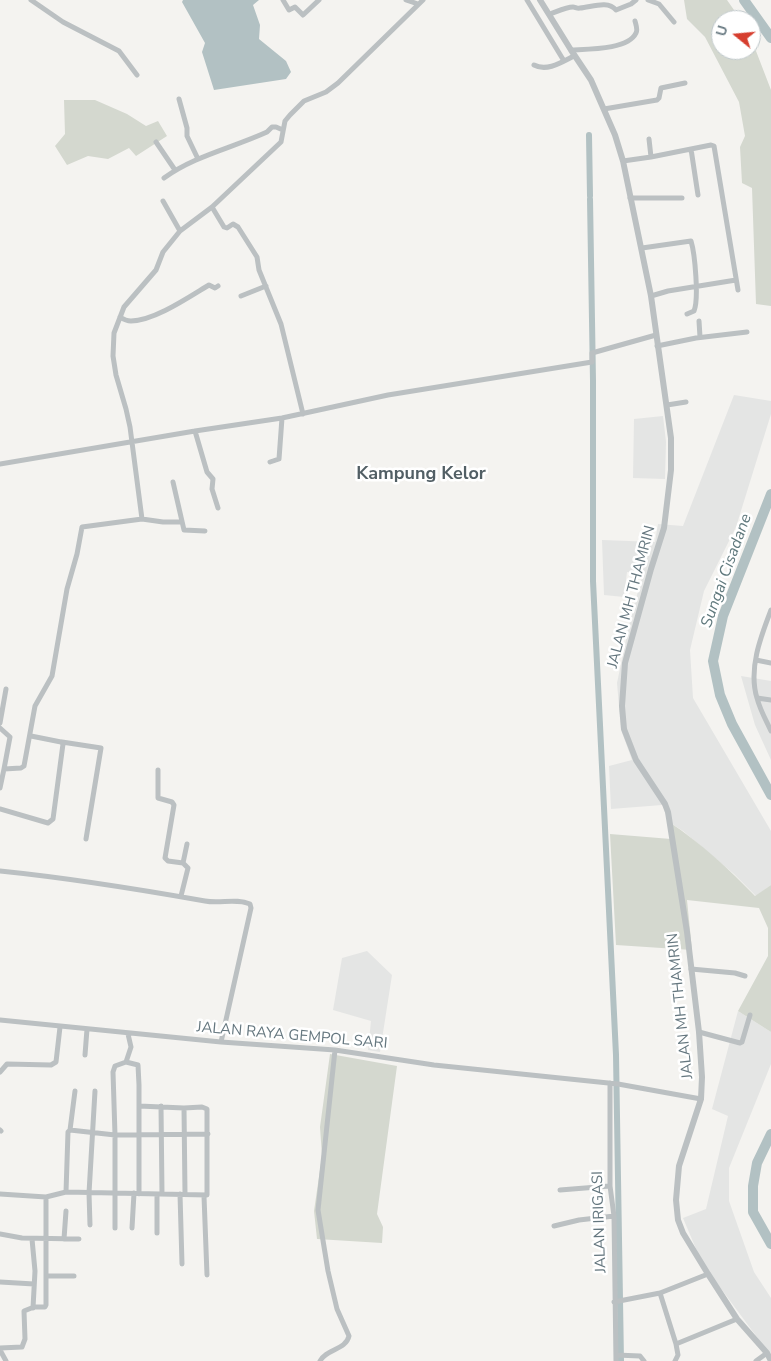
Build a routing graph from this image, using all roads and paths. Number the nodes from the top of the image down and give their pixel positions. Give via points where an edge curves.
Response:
1 (32, 0) edge
2 (283, 0) edge
3 (319, 0) edge
4 (406, 0) edge
5 (527, 0) edge
6 (540, 0) edge
7 (636, 0) edge
8 (648, 0) edge
9 (420, 2) edge
10 (550, 14) junction
11 (635, 21) dead end
12 (674, 22) dead end
13 (569, 57) junction
14 (534, 65) dead end
15 (137, 75) dead end
16 (686, 83) dead end
17 (179, 99) dead end
18 (604, 109) junction
19 (282, 130) junction
20 (650, 139) dead end
21 (156, 142) dead end
22 (691, 149) junction
23 (651, 157) junction
24 (198, 159) junction
25 (623, 160) junction
26 (175, 170) junction
27 (164, 178) dead end
28 (698, 195) dead end
29 (630, 198) junction
30 (682, 198) dead end
31 (163, 201) dead end
32 (212, 207) junction
33 (180, 230) junction
34 (642, 248) junction
35 (736, 280) junction
36 (218, 286) dead end
37 (266, 286) junction
38 (697, 286) junction
39 (738, 290) dead end
40 (241, 296) dead end
41 (650, 296) junction
42 (687, 314) dead end
43 (120, 317) junction
44 (699, 321) dead end
45 (747, 332) dead end
46 (656, 335) junction
47 (700, 338) junction
48 (658, 346) junction
49 (686, 402) dead end
50 (667, 405) junction
51 (303, 414) junction
52 (282, 418) junction
53 (195, 431) junction
54 (131, 442) junction
55 (270, 462) dead end
56 (0, 464) edge
57 (173, 482) dead end
58 (218, 508) dead end
59 (142, 519) junction
60 (181, 522) junction
61 (205, 531) dead end
62 (771, 610) edge
63 (770, 617) edge
64 (756, 660) junction
65 (771, 663) edge
66 (6, 689) dead end
67 (757, 698) junction
68 (771, 700) edge
69 (0, 723) edge
70 (0, 728) edge
71 (771, 731) edge
72 (31, 736) junction
73 (62, 742) junction
74 (4, 769) junction
75 (158, 770) dead end
76 (0, 788) edge
77 (0, 810) edge
78 (86, 840) dead end
79 (186, 844) dead end
80 (183, 864) junction
81 (0, 871) edge
82 (181, 896) junction
83 (691, 969) junction
84 (744, 976) dead end
85 (750, 1015) dead end
86 (0, 1020) edge
87 (60, 1026) junction
88 (87, 1029) junction
89 (699, 1032) junction
90 (128, 1034) junction
91 (221, 1042) junction
92 (336, 1050) junction
93 (85, 1055) dead end
94 (126, 1062) junction
95 (0, 1072) edge
96 (613, 1083) junction
97 (75, 1091) dead end
98 (95, 1092) dead end
99 (701, 1099) junction
100 (138, 1106) junction
101 (161, 1106) junction
102 (184, 1108) junction
103 (70, 1130) junction
104 (93, 1133) junction
105 (115, 1134) junction
106 (138, 1134) junction
107 (208, 1134) junction
108 (162, 1135) junction
109 (184, 1135) junction
110 (610, 1186) junction
111 (560, 1190) dead end
112 (66, 1192) junction
113 (115, 1192) junction
114 (89, 1193) junction
115 (136, 1193) junction
116 (0, 1194) edge
117 (160, 1194) junction
118 (182, 1194) junction
119 (204, 1196) junction
120 (46, 1197) junction
121 (66, 1211) dead end
122 (614, 1216) junction
123 (90, 1225) dead end
124 (554, 1226) dead end
125 (115, 1228) dead end
126 (132, 1228) dead end
127 (156, 1233) dead end
128 (0, 1234) edge
129 (32, 1239) junction
130 (46, 1239) junction
131 (64, 1239) junction
132 (79, 1239) dead end
133 (182, 1264) dead end
134 (708, 1274) junction
135 (207, 1275) dead end
136 (46, 1276) junction
137 (74, 1276) dead end
138 (0, 1282) edge
139 (34, 1284) junction
140 (660, 1293) junction
141 (617, 1301) junction
142 (33, 1308) junction
143 (737, 1319) junction
144 (676, 1344) junction
145 (0, 1349) edge
146 (767, 1353) junction
147 (618, 1356) edge
148 (6, 1361) edge
149 (320, 1361) edge
150 (644, 1361) edge
151 (675, 1361) edge
152 (756, 1361) edge
153 (770, 1361) edge

1 - 15 street via 62,22 119,51
2 - 3 street via 289,10 295,7 304,15
4 - 9 street
5 - 13 street
6 - 10 street, JALAN MH THAMRIN
7 - 10 street via 616,10 613,5 594,4
8 - 12 street via 659,4
9 - 19 street via 338,83 304,101
10 - 13 street, JALAN MH THAMRIN
11 - 13 street via 636,34 621,44
13 - 14 street via 541,68
13 - 18 street, JALAN MH THAMRIN via 591,80
16 - 18 street via 661,88 657,100
17 - 24 street via 187,136
18 - 25 street, JALAN MH THAMRIN
19 - 24 street via 272,127 260,136
19 - 32 street via 281,142
20 - 23 street
21 - 26 street
22 - 23 street
22 - 28 street
22 - 35 street via 715,147
23 - 25 street
24 - 26 street
25 - 29 street, JALAN MH THAMRIN
26 - 27 street
29 - 30 street
29 - 34 street, JALAN MH THAMRIN
31 - 33 street
32 - 33 street
32 - 37 street via 224,227 238,226 256,257
33 - 43 street via 163,252 156,270 124,307
34 - 38 street via 691,241
34 - 41 street, JALAN MH THAMRIN
35 - 38 street
35 - 39 street
36 - 43 street via 209,285 153,316 130,321
37 - 40 street
37 - 51 street via 281,324
38 - 41 street
38 - 42 street via 696,307
41 - 46 street, JALAN MH THAMRIN
43 - 54 street via 114,333 113,356
44 - 47 street
45 - 47 street
46 - 48 street, JALAN MH THAMRIN
46 - 51 street via 592,353 592,362 388,395
47 - 48 street
48 - 50 street, JALAN MH THAMRIN
49 - 50 street
50 - 83 street, JALAN MH THAMRIN via 671,470 664,528 625,663 622,706 624,729 636,760 668,812
51 - 52 street
52 - 53 street
52 - 55 street via 279,459
53 - 54 street
53 - 58 street via 207,472 213,479 212,489
54 - 56 street
54 - 59 street
57 - 60 street
59 - 60 street
59 - 72 street via 82,526 52,676 35,706
60 - 61 street via 185,530
62 - 63 street
63 - 64 street
64 - 65 street
64 - 67 street via 754,682
66 - 69 street
67 - 68 street
67 - 71 street
70 - 74 street via 10,737
72 - 73 street
72 - 74 street via 24,766
73 - 77 street via 51,822
73 - 78 street via 101,748
74 - 76 street
75 - 80 street via 158,798 174,805 165,858
79 - 80 street
80 - 82 street via 188,868
81 - 82 street
82 - 91 street via 214,902 244,902 251,906
83 - 84 street
83 - 89 street, JALAN MH THAMRIN
85 - 89 street via 740,1043
86 - 87 street, JALAN RAYA GEMPOL SARI
87 - 88 street, JALAN RAYA GEMPOL SARI
87 - 95 street via 56,1062 51,1065 7,1064
88 - 90 street, JALAN RAYA GEMPOL SARI
88 - 93 street
89 - 99 street, JALAN MH THAMRIN
90 - 91 street, JALAN RAYA GEMPOL SARI
90 - 94 street via 131,1048
91 - 92 street, JALAN RAYA GEMPOL SARI
92 - 96 street, JALAN RAYA GEMPOL SARI via 434,1065
92 - 149 street via 318,1210 337,1309 349,1336 346,1344
94 - 100 street via 138,1065
94 - 105 street via 115,1066 113,1072
96 - 99 street, JALAN RAYA GEMPOL SARI
96 - 110 street, JALAN IRIGASI
97 - 103 street
98 - 104 street
99 - 134 street, JALAN MH THAMRIN via 679,1166 676,1200 683,1233
100 - 101 street
100 - 106 street
101 - 102 street
101 - 108 street
102 - 107 street via 206,1108
102 - 109 street
103 - 104 street
103 - 112 street
104 - 105 street
104 - 114 street
105 - 106 street
105 - 113 street
106 - 108 street
106 - 115 street
107 - 109 street
107 - 119 street via 208,1190
108 - 109 street
108 - 117 street
109 - 118 street
110 - 111 street
110 - 122 street, JALAN IRIGASI
112 - 114 street
112 - 120 street
113 - 114 street
113 - 115 street
113 - 125 street
114 - 123 street
115 - 117 street
115 - 126 street
116 - 120 street
117 - 118 street
117 - 127 street
118 - 119 street
118 - 133 street
119 - 135 street
120 - 130 street
121 - 131 street
122 - 124 street
122 - 141 street, JALAN IRIGASI
128 - 129 street
129 - 130 street
129 - 139 street
130 - 131 street
130 - 136 street
131 - 132 street
134 - 140 street
134 - 143 street, JALAN MH THAMRIN
136 - 137 street
136 - 142 street via 46,1305
138 - 139 street
139 - 142 street
140 - 141 street
140 - 144 street
141 - 147 street, JALAN IRIGASI
142 - 145 street via 24,1311 25,1339 22,1347
143 - 144 street
143 - 146 street, JALAN MH THAMRIN
144 - 151 street via 678,1355
145 - 148 street
146 - 152 street
146 - 153 street, JALAN MH THAMRIN
147 - 150 street via 640,1356

